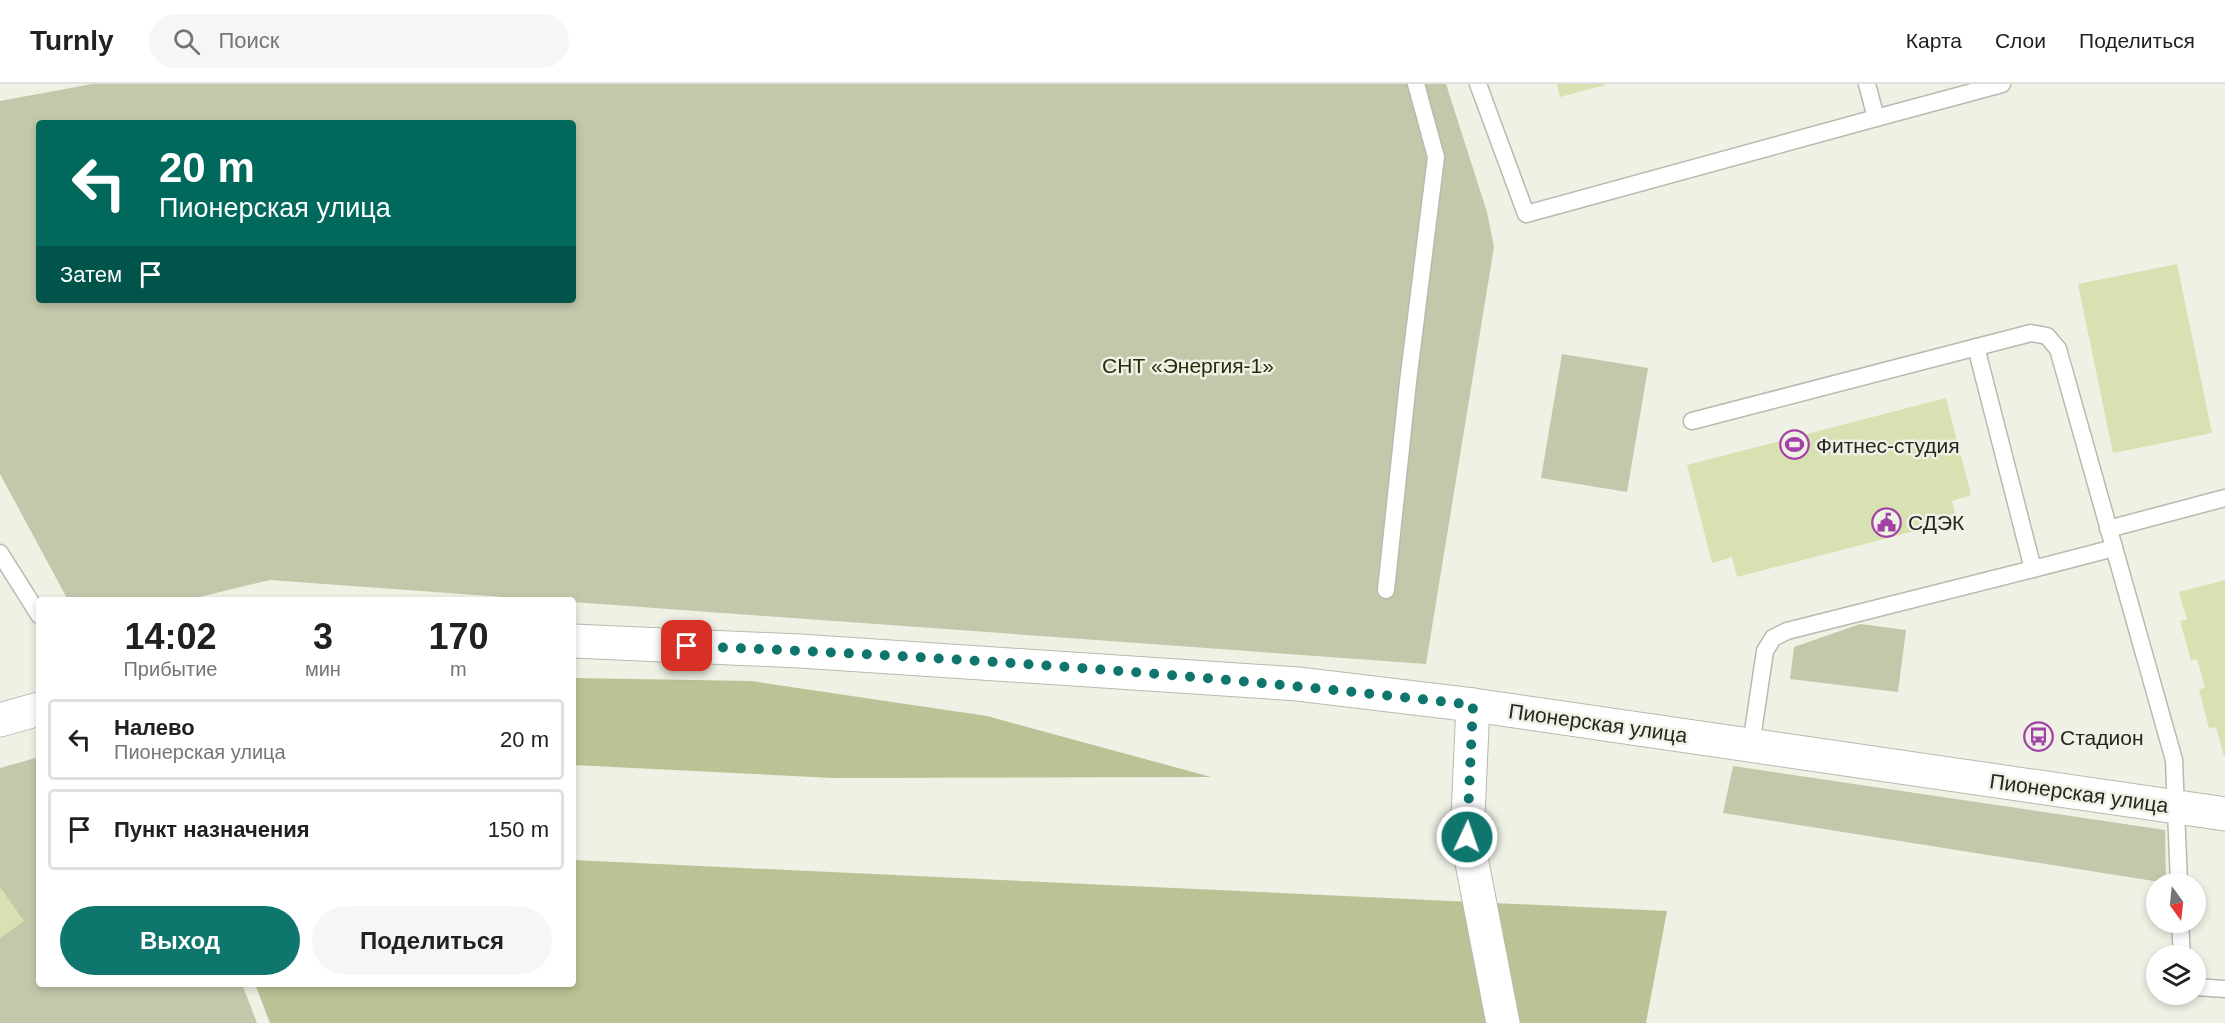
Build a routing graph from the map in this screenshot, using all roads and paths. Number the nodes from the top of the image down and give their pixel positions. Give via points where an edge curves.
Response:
1 (1416, 84) edge
2 (1478, 84) edge
3 (1866, 84) edge
4 (2002, 84) edge
5 (1876, 118) junction
6 (1976, 347) junction
7 (1692, 421) dead end
8 (2225, 498) edge
9 (2108, 529) junction
10 (2114, 548) junction
11 (0, 553) edge
12 (2033, 569) junction
13 (1386, 590) dead end
14 (36, 610) edge
15 (576, 641) edge
16 (1473, 705) junction
17 (36, 710) edge
18 (0, 720) edge
19 (1751, 745) junction
20 (2178, 807) junction
21 (2225, 814) edge
22 (2179, 873) edge
23 (2206, 988) edge
24 (2225, 989) edge
25 (1503, 1023) edge

1 - 13 lane via 1436,157
2 - 5 lane via 1526,214
3 - 5 lane
4 - 5 lane
6 - 7 lane
6 - 9 lane via 2031,333 2047,336 2058,349
6 - 12 lane
8 - 9 lane
9 - 10 lane
10 - 12 lane
10 - 20 lane via 2174,759
11 - 14 lane
12 - 19 lane via 1773,638 1765,651
15 - 16 main road, Пионерская улица via 801,651 1298,684
16 - 19 main road, Пионерская улица
16 - 25 main road via 1467,837
17 - 18 main road
19 - 20 main road, Пионерская улица
20 - 21 main road, Пионерская улица
20 - 22 lane
23 - 24 lane

